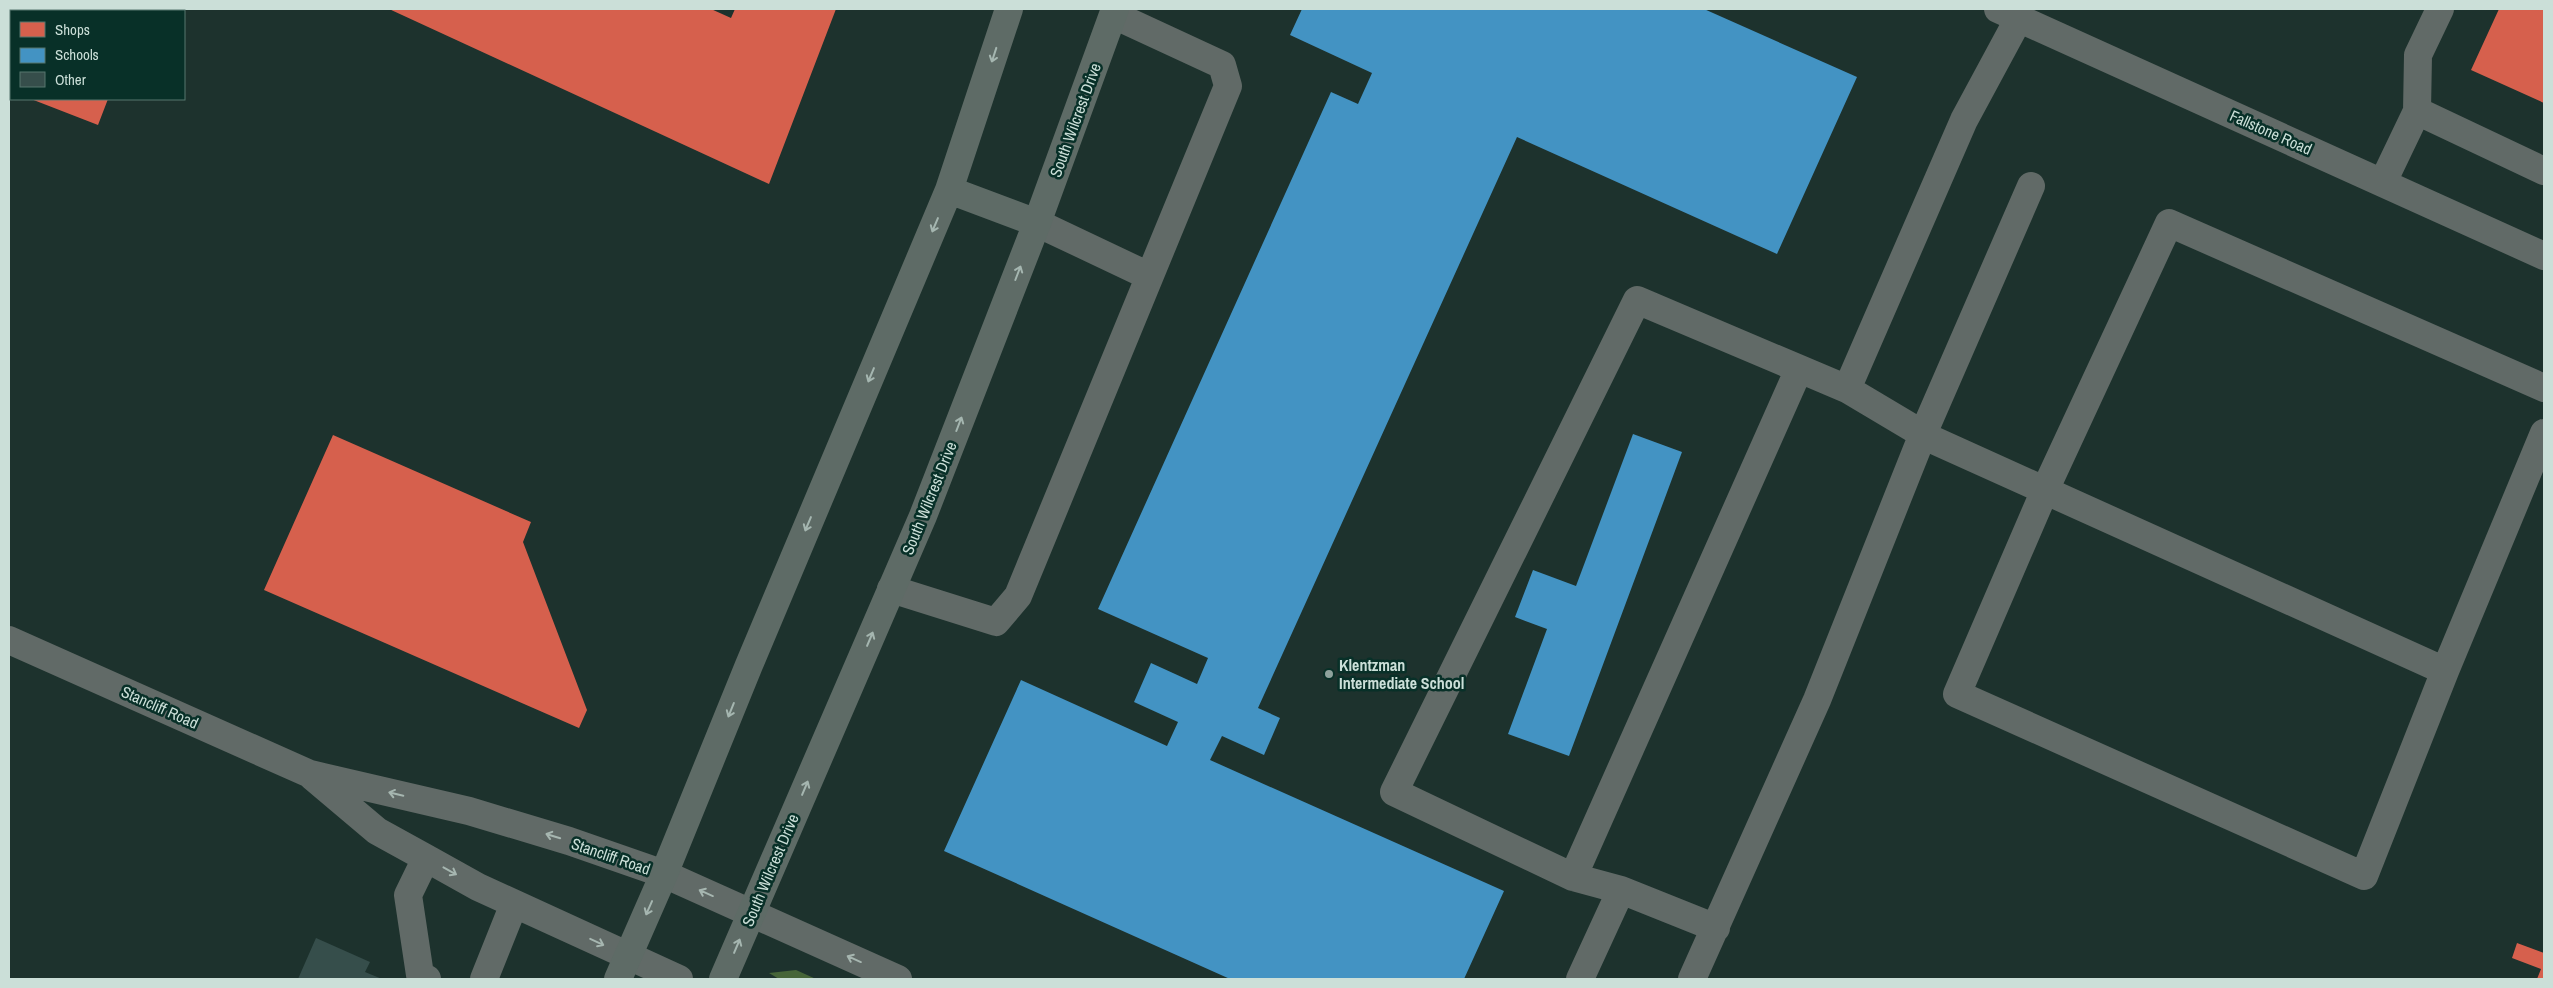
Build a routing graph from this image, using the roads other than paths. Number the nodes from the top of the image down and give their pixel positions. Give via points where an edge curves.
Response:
1 (1009, 9) edge
2 (2440, 9) edge
3 (1114, 12) edge
4 (2008, 13) edge
5 (2417, 112) junction
6 (2544, 171) edge
7 (2383, 182) junction
8 (2031, 186) dead end
9 (949, 190) junction
10 (1037, 223) junction
11 (2544, 256) edge
12 (1149, 276) junction
13 (1799, 369) junction
14 (2544, 388) edge
15 (1848, 389) junction
16 (2544, 433) edge
17 (1923, 434) junction
18 (2045, 490) junction
19 (891, 589) junction
20 (9, 640) edge
21 (2445, 671) junction
22 (310, 774) junction
23 (426, 858) junction
24 (664, 874) junction
25 (1573, 877) junction
26 (1621, 890) junction
27 (514, 904) junction
28 (751, 913) junction
29 (1716, 928) junction
30 (623, 968) edge
31 (422, 978) edge
32 (484, 979) edge
33 (679, 979) edge
34 (723, 979) edge
35 (898, 979) edge
36 (1580, 979) edge
37 (1692, 979) edge

1 -> 9 main road
2 - 5 street via 2418,55
3 - 10 main road, South Wilcrest Drive
3 - 12 street via 1222,65 1228,86
4 - 7 street, Fallstone Road
4 - 15 street
5 - 6 street
5 - 7 street
7 - 11 street, Fallstone Road
8 - 17 street
9 - 10 main road
9 -> 24 main road
10 - 12 street
19 -> 10 main road, South Wilcrest Drive via 923,516
12 - 19 street via 1018,596 996,622
13 - 15 street
13 - 25 street
13 - 25 street via 1637,300 1394,792
14 - 18 street via 2169,223
15 - 17 street
16 - 21 street
17 - 18 street
17 - 29 street via 1817,700
18 - 21 street
18 - 21 street via 1957,694 2364,876
28 -> 19 main road, South Wilcrest Drive
20 - 22 street, Stancliff Road
22 - 23 street, Stancliff Road via 377,831
24 -> 22 street, Stancliff Road via 469,811
23 -> 27 street, Stancliff Road
23 - 31 street via 408,894
28 -> 24 street, Stancliff Road
24 -> 30 main road
25 - 26 street
26 - 29 street
26 - 36 street
27 -> 30 street, Stancliff Road
27 - 32 street
34 -> 28 main road, South Wilcrest Drive
35 -> 28 street, Stancliff Road
29 - 37 street
30 - 33 street, Stancliff Road

